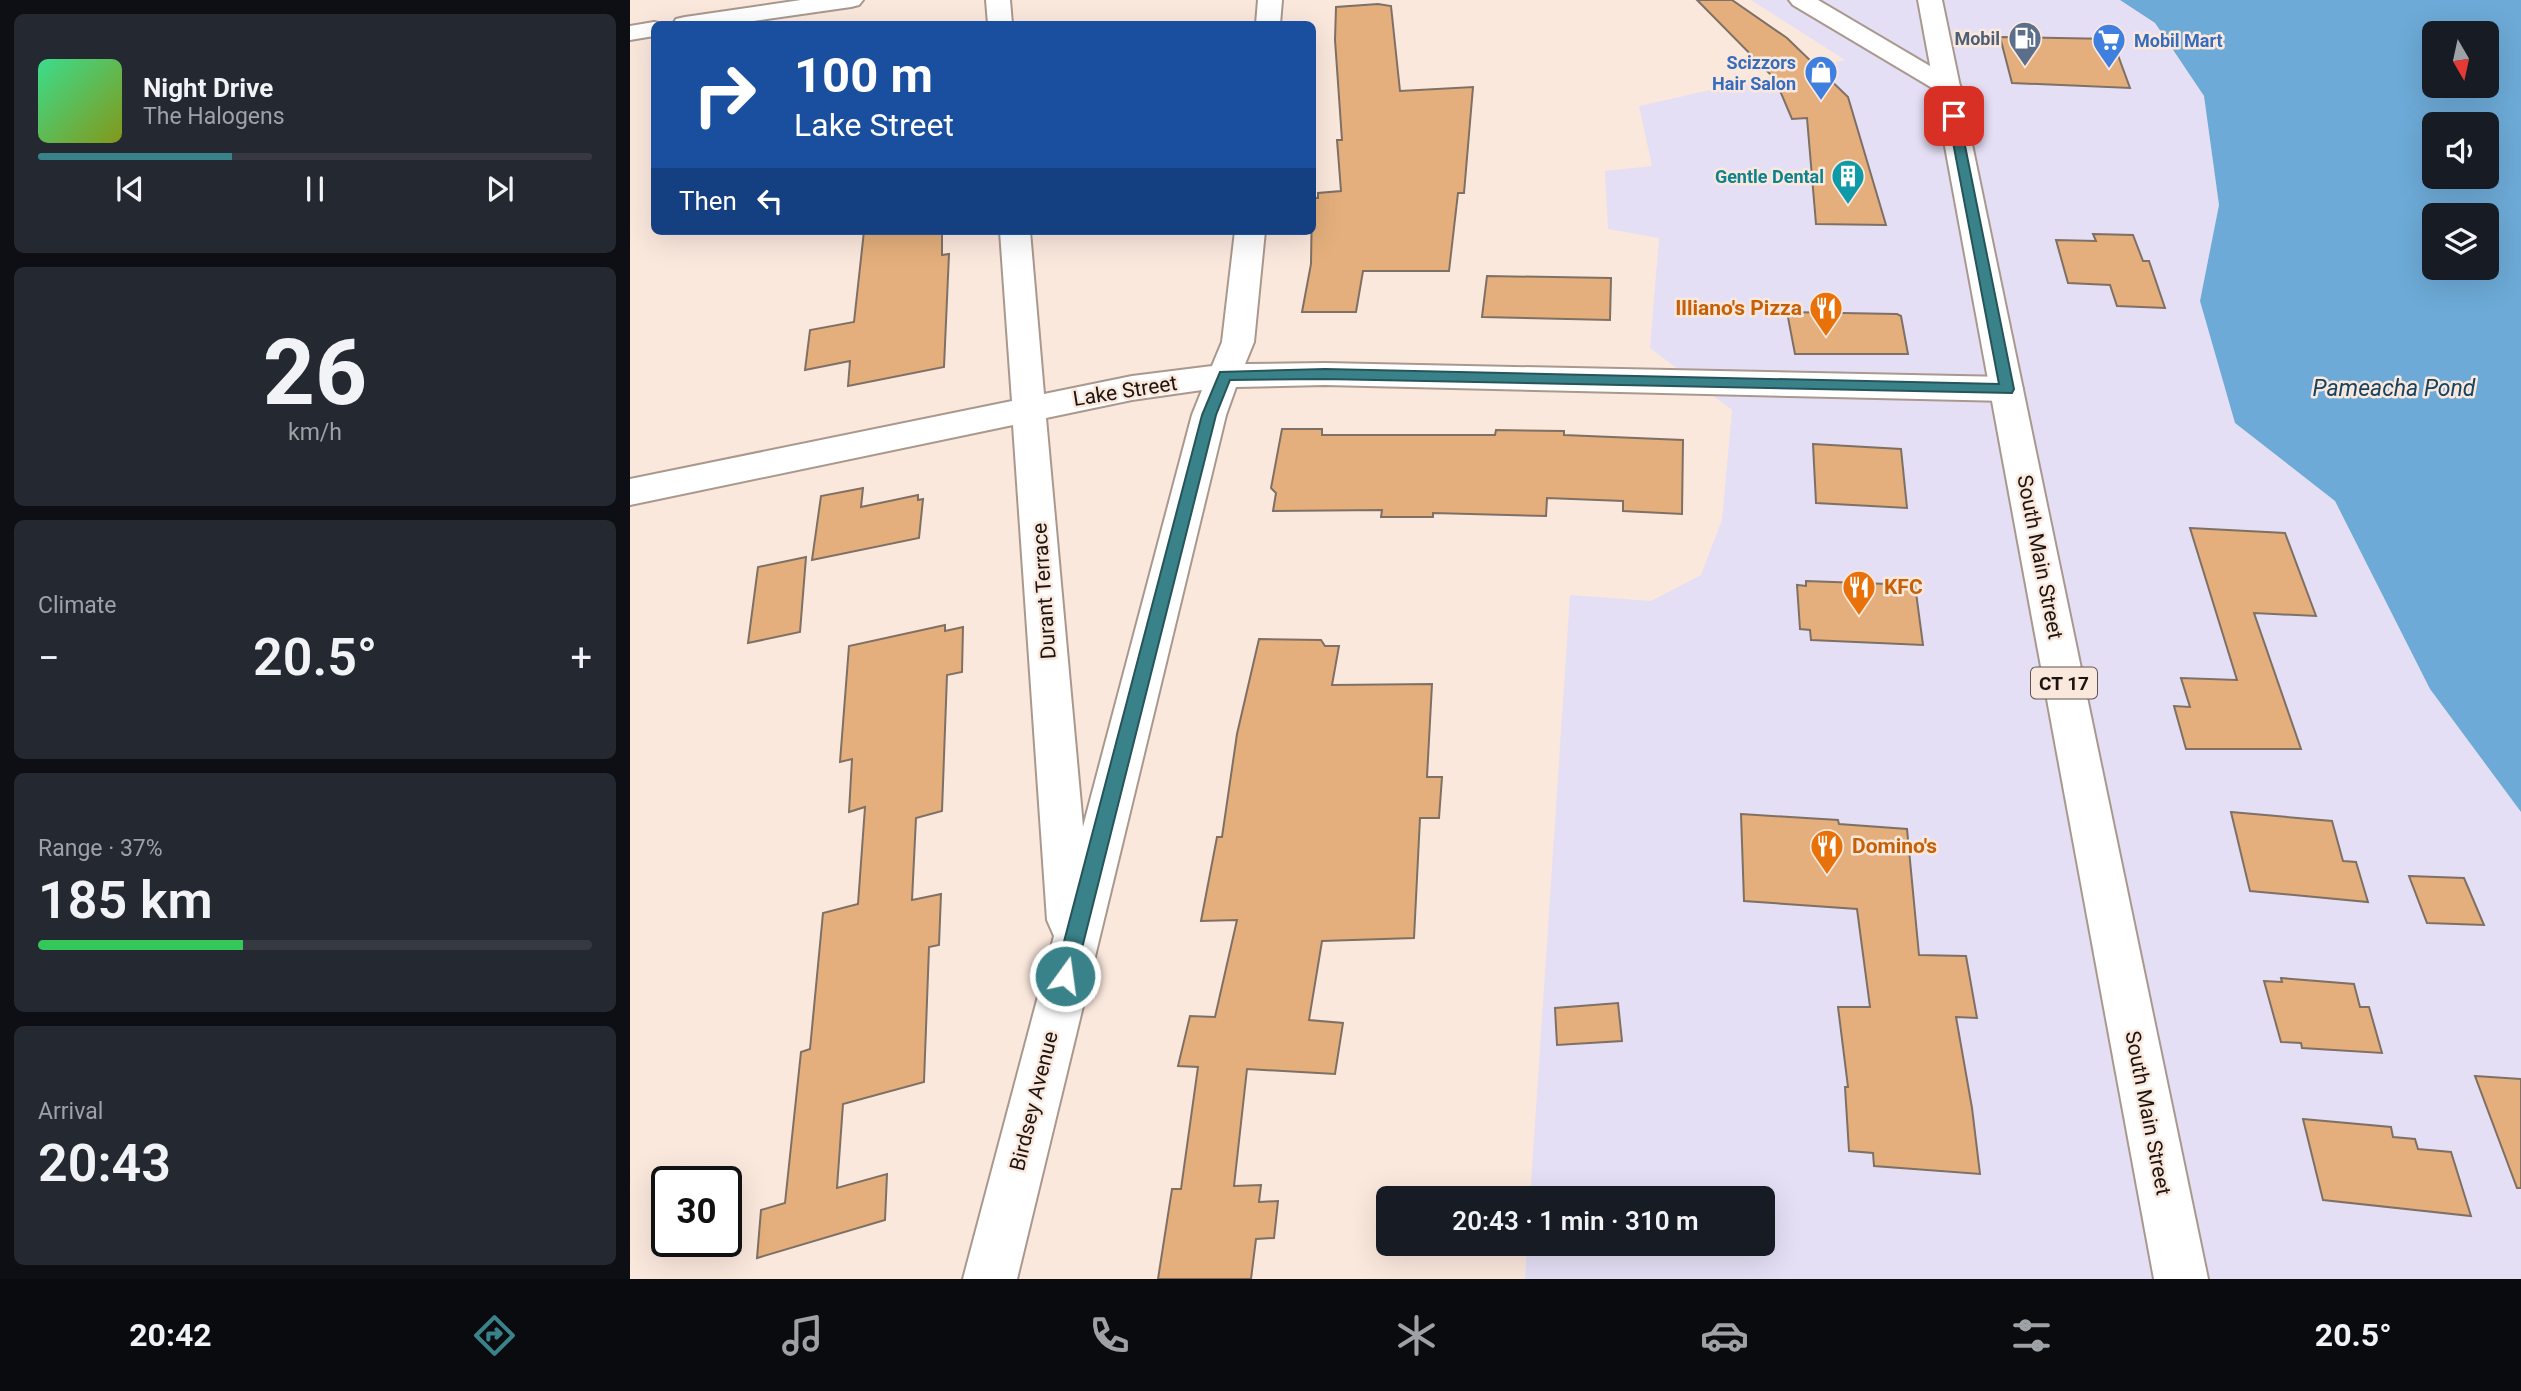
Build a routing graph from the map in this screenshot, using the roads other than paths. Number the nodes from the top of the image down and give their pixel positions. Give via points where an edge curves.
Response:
1 (851, 0) edge
2 (998, 0) edge
3 (1270, 0) edge
4 (1801, 0) edge
5 (1930, 0) edge
6 (706, 21) edge
7 (1000, 21) edge
8 (1268, 21) edge
9 (651, 30) edge
10 (630, 33) edge
11 (1948, 87) junction
12 (1016, 235) edge
13 (1250, 235) edge
14 (1225, 376) junction
15 (2007, 389) junction
16 (1029, 407) junction
17 (630, 492) edge
18 (1071, 950) junction
19 (990, 1279) edge
20 (2180, 1279) edge

1 - 6 street
2 - 7 street
3 - 8 street
4 - 11 street
5 - 11 street, South Main Street / CT 17
9 - 10 street
11 - 15 street, South Main Street / CT 17
12 - 16 street, Durant Terrace
13 - 14 street, Birdsey Avenue via 1238,342
14 - 15 street, Lake Street via 1338,374
14 - 16 street, Lake Street
14 - 18 street, Birdsey Avenue via 1209,415
15 - 20 street, South Main Street / CT 17
16 - 17 street, Lake Street
16 - 18 street, Durant Terrace
18 - 19 street, Birdsey Avenue

